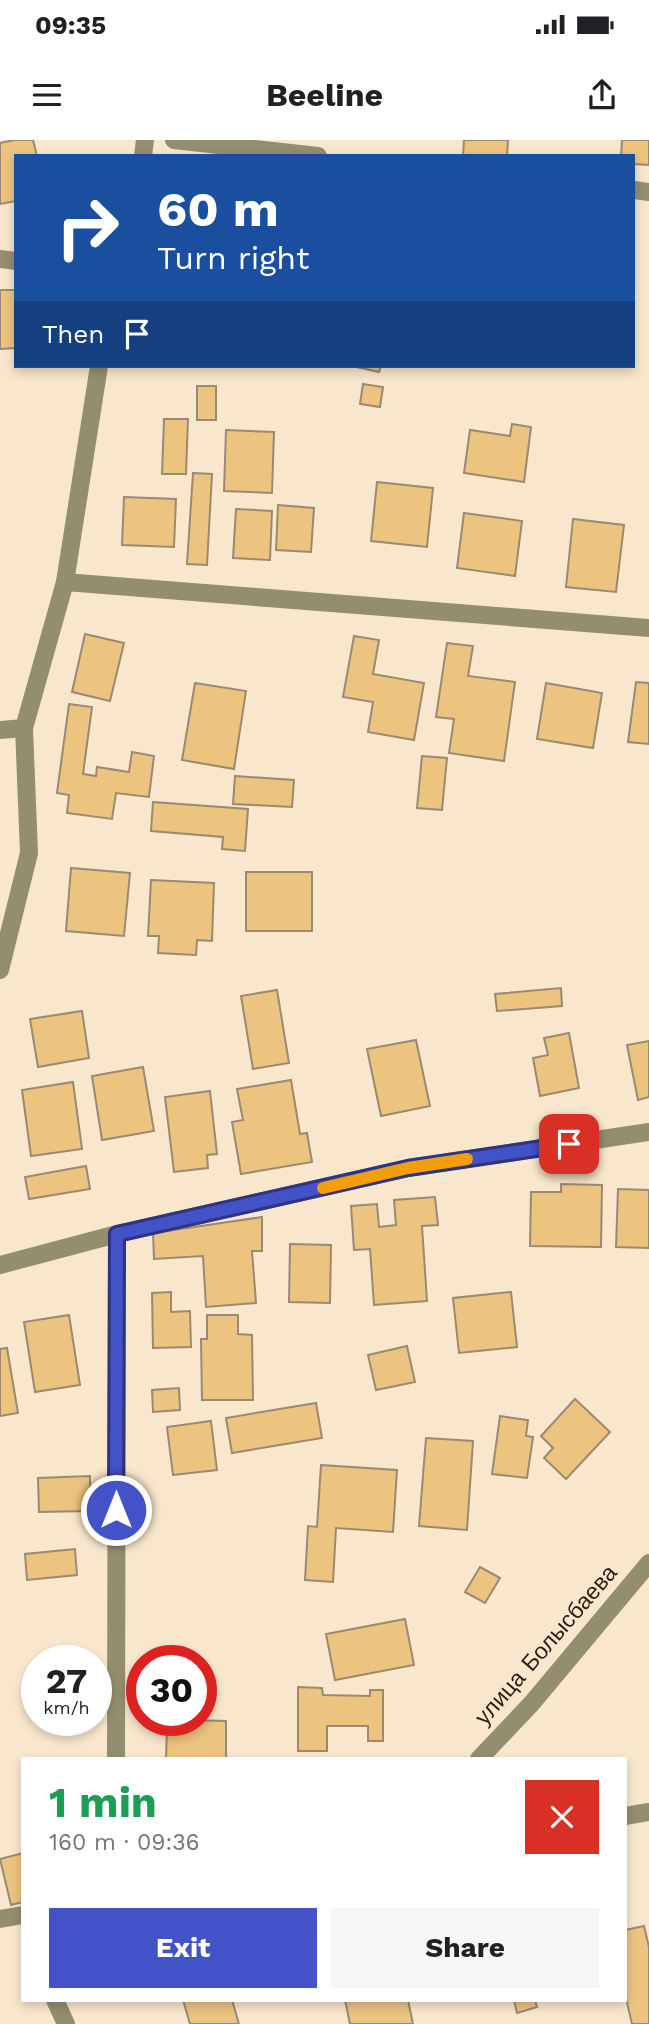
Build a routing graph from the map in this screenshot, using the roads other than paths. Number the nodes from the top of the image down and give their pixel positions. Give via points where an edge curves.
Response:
1 (174, 140) edge
2 (300, 154) edge
3 (99, 368) edge
4 (65, 582) junction
5 (649, 628) edge
6 (24, 728) junction
7 (0, 730) edge
8 (0, 970) edge
9 (649, 1132) edge
10 (117, 1234) junction
11 (1, 1263) edge
12 (649, 1563) edge
13 (116, 1757) edge
14 (481, 1757) edge
15 (649, 1812) edge
16 (627, 1816) edge
17 (56, 2002) edge
18 (66, 2024) edge

1 - 2 street
3 - 4 street
4 - 5 street
4 - 6 street
6 - 7 street
6 - 8 street via 29,853
9 - 10 street via 408,1168
10 - 11 street
10 - 13 street
12 - 14 street, улица Болысбаева
15 - 16 street
17 - 18 street

